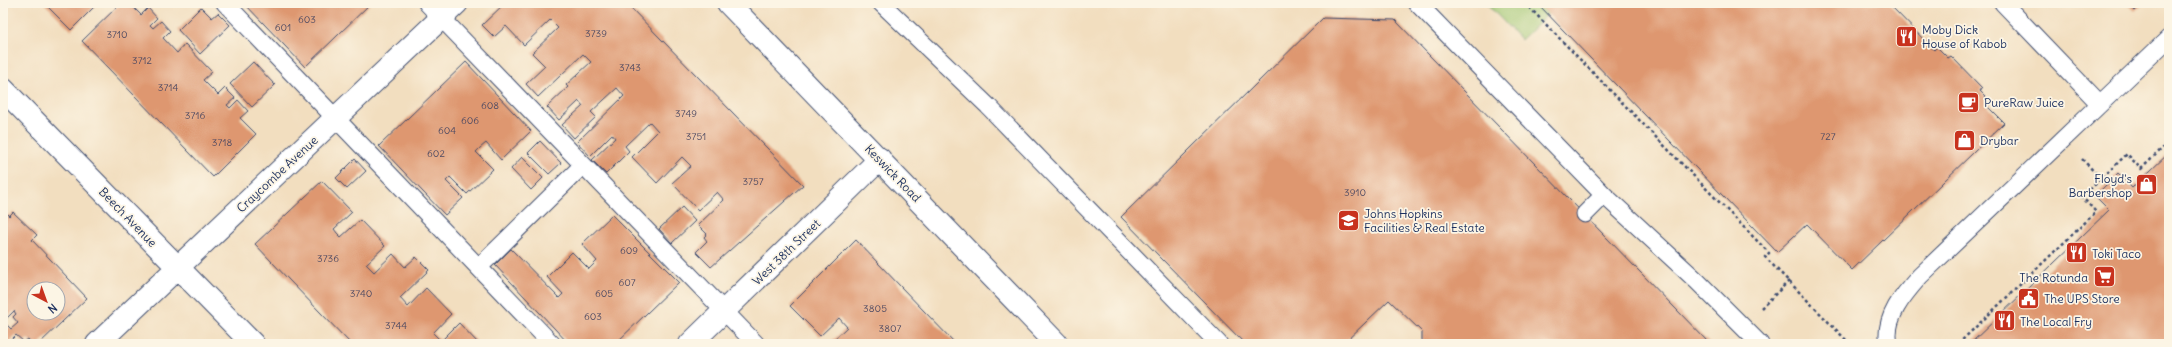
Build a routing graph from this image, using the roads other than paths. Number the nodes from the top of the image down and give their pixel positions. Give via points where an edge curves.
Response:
1 (225, 3) edge
2 (728, 3) edge
3 (881, 3) edge
4 (1417, 3) edge
5 (2003, 3) edge
6 (442, 8) edge
7 (2169, 38) edge
8 (3, 90) edge
9 (2100, 104) junction
10 (336, 118) junction
11 (880, 160) junction
12 (583, 165) junction
13 (1604, 195) junction
14 (1585, 214) dead end
15 (178, 268) junction
16 (478, 268) junction
17 (724, 312) junction
18 (97, 344) edge
19 (253, 344) edge
20 (552, 344) edge
21 (690, 344) edge
22 (756, 344) edge
23 (1057, 344) edge
24 (1219, 344) edge
25 (1760, 344) edge
26 (1889, 344) edge

1 - 10 lane
2 - 11 street, Keswick Road
3 - 24 lane via 988,106
4 - 13 lane
5 - 9 lane
6 - 10 street, Craycombe Avenue
6 - 12 lane
7 - 9 lane
8 - 15 street, Beech Avenue
9 - 26 lane via 1920,276 1901,298 1890,320
10 - 15 street, Craycombe Avenue
10 - 16 lane
11 - 17 street, West 38th Street
11 - 23 street, Keswick Road
12 - 16 lane
12 - 17 lane
13 - 14 lane
13 - 25 lane via 1697,281
15 - 18 street, Craycombe Avenue
15 - 19 street, Beech Avenue
16 - 20 lane
17 - 21 street, West 38th Street
17 - 22 lane

